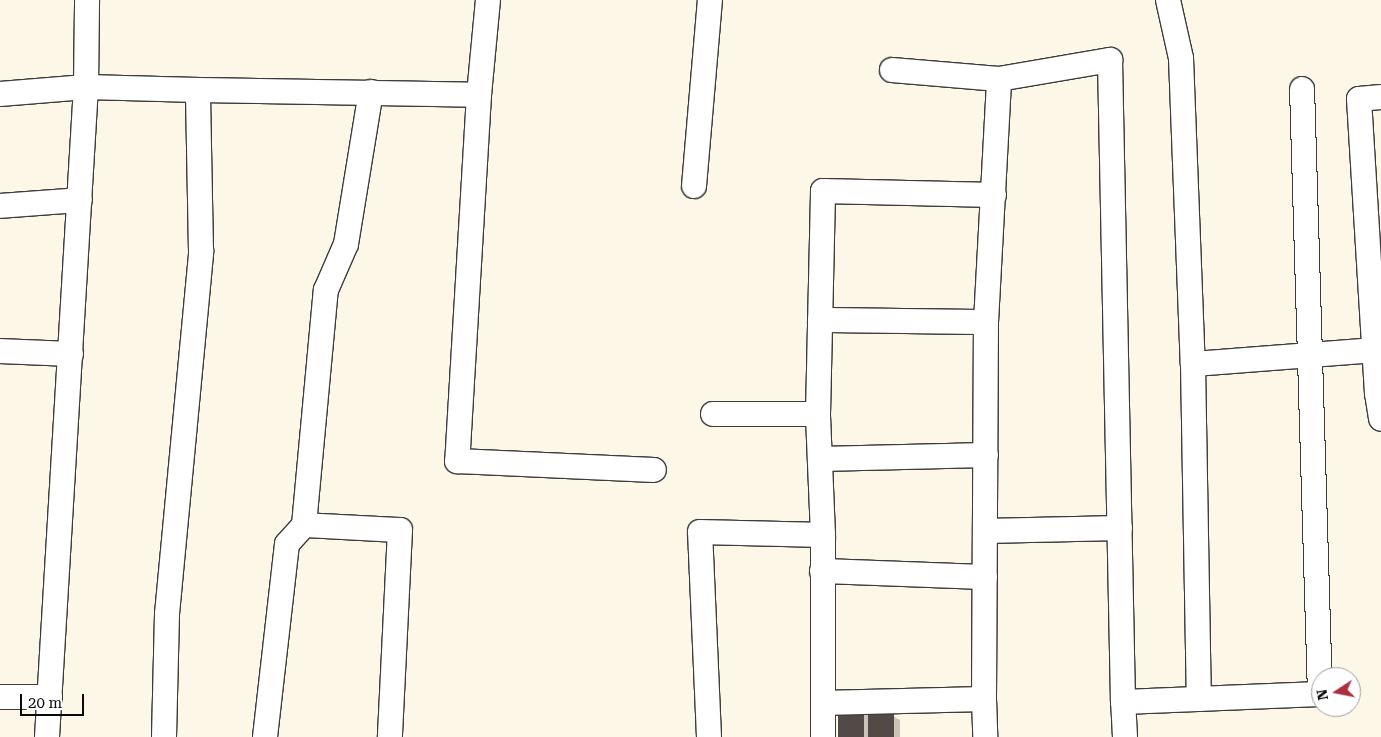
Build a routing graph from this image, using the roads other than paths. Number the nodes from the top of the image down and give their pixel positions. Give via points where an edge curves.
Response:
1 (87, 0) edge
2 (488, 0) edge
3 (710, 0) edge
4 (1168, 0) edge
5 (892, 70) dead end
6 (999, 79) junction
7 (86, 87) junction
8 (1302, 89) dead end
9 (198, 90) junction
10 (371, 92) junction
11 (0, 94) edge
12 (479, 95) junction
13 (1381, 97) edge
14 (694, 186) dead end
15 (994, 195) junction
16 (80, 200) junction
17 (0, 206) edge
18 (820, 320) junction
19 (986, 322) junction
20 (1376, 350) junction
21 (0, 351) edge
22 (71, 354) junction
23 (1309, 357) junction
24 (1193, 364) junction
25 (713, 414) dead end
26 (818, 414) junction
27 (1381, 419) edge
28 (986, 455) junction
29 (820, 459) junction
30 (654, 470) dead end
31 (304, 525) junction
32 (1120, 528) junction
33 (985, 531) junction
34 (822, 535) junction
35 (822, 571) junction
36 (985, 577) junction
37 (0, 697) edge
38 (50, 697) junction
39 (984, 699) junction
40 (1199, 699) junction
41 (1123, 702) junction
42 (824, 703) junction
43 (48, 737) edge
44 (164, 737) edge
45 (265, 737) edge
46 (390, 737) edge
47 (709, 737) edge
48 (824, 737) edge
49 (985, 737) edge
50 (1124, 737) edge

1 - 7 street
2 - 12 street
3 - 14 street
4 - 24 street via 1181,58
5 - 6 street
6 - 15 street
6 - 32 street via 1110,60
7 - 9 street
7 - 11 street
7 - 16 street
8 - 23 street
9 - 10 street
9 - 44 street via 201,251 167,614
10 - 12 street
10 - 31 street via 346,244 326,290
12 - 30 street via 457,461
13 - 20 street via 1359,99
15 - 18 street via 823,191
15 - 19 street
16 - 17 street
16 - 22 street
18 - 19 street
18 - 26 street
19 - 28 street
20 - 23 street
20 - 27 street
21 - 22 street
22 - 38 street
23 - 24 street
23 - 40 street via 1320,694
24 - 40 street
25 - 26 street
26 - 29 street
28 - 29 street
28 - 33 street
29 - 34 street
31 - 45 street via 286,544
31 - 46 street via 400,530
32 - 33 street
32 - 41 street
33 - 36 street
34 - 35 street
34 - 47 street via 700,532
35 - 36 street
35 - 42 street
36 - 39 street
37 - 38 street
38 - 43 street
39 - 42 street
39 - 49 street
40 - 41 street
41 - 50 street
42 - 48 street

